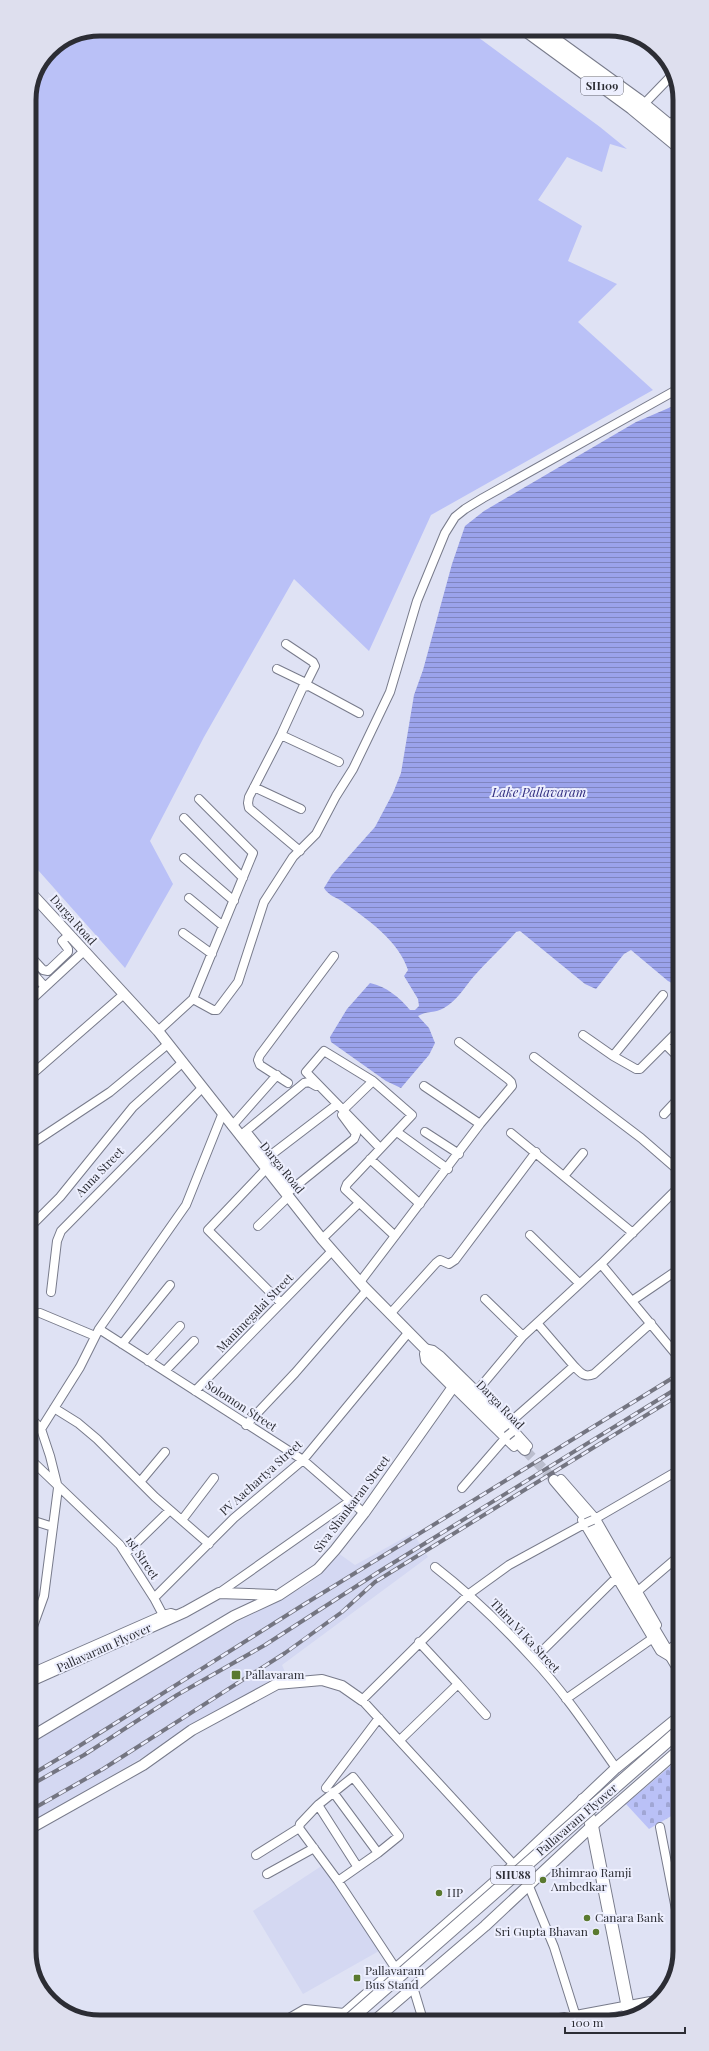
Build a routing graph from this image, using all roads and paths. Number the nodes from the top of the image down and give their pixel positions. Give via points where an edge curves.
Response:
1 (534, 36) edge
2 (550, 36) edge
3 (669, 78) edge
4 (644, 105) junction
5 (673, 130) edge
6 (673, 142) edge
7 (673, 392) edge
8 (286, 644) dead end
9 (277, 669) dead end
10 (305, 684) junction
11 (359, 713) dead end
12 (281, 735) junction
13 (339, 762) dead end
14 (254, 787) junction
15 (199, 799) dead end
16 (301, 809) dead end
17 (184, 818) dead end
18 (300, 851) junction
19 (184, 858) dead end
20 (243, 878) junction
21 (189, 898) dead end
22 (36, 899) edge
23 (234, 901) junction
24 (39, 902) junction
25 (36, 904) edge
26 (223, 926) junction
27 (183, 933) dead end
28 (69, 934) junction
29 (84, 951) junction
30 (212, 954) junction
31 (334, 956) dead end
32 (36, 962) edge
33 (36, 977) edge
34 (45, 987) junction
35 (124, 994) junction
36 (36, 995) edge
37 (663, 995) dead end
38 (193, 999) junction
39 (158, 1031) junction
40 (583, 1035) dead end
41 (673, 1036) edge
42 (459, 1042) dead end
43 (168, 1044) junction
44 (665, 1044) junction
45 (673, 1052) edge
46 (613, 1056) junction
47 (534, 1057) dead end
48 (183, 1062) junction
49 (36, 1071) edge
50 (277, 1075) junction
51 (372, 1081) junction
52 (288, 1083) dead end
53 (424, 1086) dead end
54 (202, 1088) junction
55 (673, 1104) edge
56 (335, 1106) junction
57 (343, 1110) junction
58 (664, 1114) dead end
59 (222, 1115) junction
60 (480, 1124) junction
61 (232, 1126) junction
62 (397, 1132) junction
63 (425, 1132) dead end
64 (511, 1133) dead end
65 (243, 1134) junction
66 (36, 1141) edge
67 (380, 1148) junction
68 (536, 1152) junction
69 (583, 1153) dead end
70 (459, 1154) junction
71 (267, 1158) junction
72 (370, 1159) junction
73 (673, 1163) edge
74 (266, 1169) junction
75 (448, 1169) junction
76 (564, 1176) junction
77 (673, 1193) edge
78 (289, 1194) junction
79 (359, 1203) junction
80 (420, 1204) junction
81 (36, 1221) edge
82 (258, 1226) dead end
83 (633, 1233) junction
84 (530, 1235) dead end
85 (395, 1236) junction
86 (322, 1239) junction
87 (332, 1251) junction
88 (601, 1264) junction
89 (673, 1273) edge
90 (578, 1283) junction
91 (170, 1285) dead end
92 (364, 1286) junction
93 (51, 1292) dead end
94 (484, 1299) dead end
95 (632, 1301) junction
96 (281, 1303) junction
97 (40, 1312) dead end
98 (390, 1314) junction
99 (537, 1322) junction
100 (651, 1323) junction
101 (180, 1326) dead end
102 (99, 1329) junction
103 (408, 1333) junction
104 (95, 1336) junction
105 (523, 1336) junction
106 (194, 1341) dead end
107 (122, 1344) junction
108 (423, 1348) junction
109 (673, 1350) edge
110 (148, 1361) junction
111 (574, 1366) junction
112 (164, 1371) junction
113 (453, 1387) junction
114 (195, 1391) junction
115 (477, 1391) junction
116 (54, 1408) junction
117 (36, 1424) edge
118 (246, 1424) junction
119 (40, 1429) junction
120 (509, 1432) junction
121 (514, 1447) dead end
122 (527, 1448) joint
123 (165, 1452) dead end
124 (303, 1460) junction
125 (36, 1465) edge
126 (673, 1473) edge
127 (214, 1478) dead end
128 (557, 1479) joint
129 (140, 1482) junction
130 (58, 1488) junction
131 (462, 1488) dead end
132 (559, 1493) dead end
133 (350, 1501) junction
134 (170, 1510) junction
135 (364, 1513) junction
136 (182, 1520) junction
137 (590, 1521) junction
138 (36, 1522) edge
139 (53, 1527) junction
140 (208, 1544) junction
141 (126, 1553) junction
142 (673, 1562) edge
143 (435, 1567) dead end
144 (616, 1578) junction
145 (638, 1591) junction
146 (219, 1593) junction
147 (469, 1594) junction
148 (279, 1595) junction
149 (154, 1598) junction
150 (163, 1615) junction
151 (177, 1615) junction
152 (36, 1618) edge
153 (653, 1638) junction
154 (419, 1642) junction
155 (673, 1650) edge
156 (671, 1653) junction
157 (673, 1657) edge
158 (534, 1659) junction
159 (36, 1671) edge
160 (36, 1679) edge
161 (458, 1684) junction
162 (566, 1699) junction
163 (362, 1700) junction
164 (486, 1715) dead end
165 (379, 1718) junction
166 (673, 1722) edge
167 (36, 1733) edge
168 (673, 1736) edge
169 (400, 1740) junction
170 (673, 1742) edge
171 (673, 1755) edge
172 (616, 1768) junction
173 (330, 1790) junction
174 (583, 1800) junction
175 (318, 1805) junction
176 (36, 1825) edge
177 (592, 1826) junction
178 (299, 1828) junction
179 (660, 1828) dead end
180 (314, 1848) junction
181 (378, 1852) junction
182 (256, 1855) dead end
183 (514, 1865) junction
184 (357, 1866) junction
185 (267, 1874) dead end
186 (338, 1881) junction
187 (528, 1884) junction
188 (673, 1894) edge
189 (396, 1969) junction
190 (413, 1987) junction
191 (629, 2012) edge
192 (296, 2015) edge
193 (327, 2015) edge
194 (349, 2015) edge
195 (350, 2015) edge
196 (362, 2015) edge
197 (381, 2015) edge
198 (421, 2015) edge
199 (575, 2015) edge
200 (597, 2015) edge

1 - 6 main road, SH109 via 632,108
2 - 4 main road, SH109
3 - 4 street
4 - 5 main road, SH109
7 - 18 street via 465,508 455,517 445,533 417,601 395,675 381,710 353,769 316,834
8 - 10 street via 315,666
9 - 10 street
10 - 11 street
10 - 12 street
12 - 13 street
12 - 14 street
14 - 16 street
14 - 18 street via 248,803 249,808
15 - 20 street via 253,853
17 - 20 street
18 - 38 street via 293,857 264,902 238,982 221,1007 213,1010
19 - 23 street
20 - 23 street
21 - 26 street
22 - 24 street, Darga Road
23 - 26 street
24 - 25 street
24 - 28 street, Darga Road
26 - 30 street
27 - 30 street
28 - 29 street, Darga Road
28 - 32 street via 62,942 68,952 48,971 43,970
29 - 34 street
29 - 35 street, Darga Road
30 - 38 street
31 - 50 street via 260,1055 260,1065
33 - 34 street
34 - 36 street
35 - 39 street, Darga Road
35 - 49 street
37 - 46 street
38 - 39 street
39 - 43 street, Darga Road
40 - 46 street
41 - 44 street
42 - 60 street via 511,1082 512,1086
43 - 48 street, Darga Road
43 - 66 street via 110,1092
44 - 45 street
44 - 46 street via 636,1069
47 - 73 street
48 - 54 street, Darga Road
48 - 81 street via 133,1107 60,1197
50 - 52 street
50 - 61 street
51 - 57 street
51 - 57 street via 324,1051 306,1072
51 - 62 street via 412,1115
53 - 60 street
54 - 59 street, Darga Road
54 - 93 street, Anna Street via 61,1231 57,1241
55 - 58 street
56 - 65 street via 314,1084 304,1083
56 - 71 street
56 - 78 street via 355,1131 354,1139
57 - 67 street
59 - 61 street, Darga Road
59 - 102 street via 186,1204
60 - 70 street
61 - 65 street, Darga Road
62 - 67 street
62 - 75 street
63 - 70 street
64 - 68 street
65 - 71 street
65 - 74 street, Darga Road
67 - 72 street
68 - 76 street
68 - 98 street via 454,1260 449,1264 440,1260 436,1263
69 - 76 street
70 - 75 street
71 - 78 street
72 - 79 street via 345,1189
72 - 80 street
74 - 78 street, Darga Road
74 - 96 street via 208,1230
75 - 80 street
76 - 83 street
77 - 83 street
78 - 82 street
78 - 86 street, Darga Road
79 - 85 street
79 - 86 street
80 - 85 street
83 - 88 street
84 - 90 street
85 - 92 street
86 - 87 street, Darga Road
87 - 92 street, Darga Road
87 - 96 street, Manimegalai Street
88 - 90 street
88 - 95 street
89 - 95 street
90 - 99 street
91 - 107 street
92 - 98 street, Darga Road
92 - 118 street via 295,1373
94 - 105 street
95 - 100 street
96 - 114 street, Manimegalai Street
97 - 104 street
98 - 103 street, Darga Road
99 - 105 street
99 - 111 street
100 - 109 street
100 - 111 street via 594,1374 588,1377
101 - 110 street
102 - 104 street
102 - 107 street, Solomon Street
103 - 108 street, Darga Road
103 - 124 street, PV Aachartya Street
104 - 116 street via 80,1367
105 - 115 street
106 - 112 street
107 - 110 street, Solomon Street
108 - 113 street via 426,1360
108 - 115 street via 433,1350 441,1356
108 - 122 street, Darga Road
110 - 112 street, Solomon Street
111 - 120 street
112 - 114 street, Solomon Street
113 - 120 street
113 - 135 street, Siva Shankaran Street
114 - 118 street, Solomon Street
115 - 120 street
116 - 119 street
116 - 129 street via 92,1435
117 - 119 street
118 - 124 street, Solomon Street
119 - 130 street
120 - 121 street
120 - 122 street
120 - 131 street
123 - 129 street
124 - 133 street, Solomon Street
124 - 140 street, PV Aachartya Street via 234,1518
125 - 130 street, 1st Street
126 - 137 street
127 - 136 street
128 - 137 street
128 - 156 street via 593,1526
129 - 134 street
130 - 139 street
130 - 141 street, 1st Street via 120,1544
132 - 137 street
133 - 135 street, Solomon Street
133 - 146 street
134 - 136 street
134 - 141 street
135 - 148 street, Siva Shankaran Street via 318,1569
136 - 140 street
137 - 144 street
137 - 145 street
137 - 147 street via 509,1565
138 - 139 street
139 - 152 street via 44,1596
140 - 149 street, PV Aachartya Street
141 - 149 street, 1st Street
142 - 145 street
143 - 147 street, Thiru Vi Ka Street
144 - 153 street
144 - 158 street
145 - 156 street
146 - 148 street
146 - 151 street
147 - 154 street
147 - 158 street, Thiru Vi Ka Street
148 - 167 street, Siva Shankaran Street via 234,1616
149 - 150 street, 1st Street
150 - 151 street
150 - 159 street
151 - 160 street, Pallavaram Flyover
153 - 156 street via 660,1651
153 - 162 street
154 - 161 street
154 - 163 street
155 - 156 street
156 - 157 street
158 - 162 street, Thiru Vi Ka Street
161 - 164 street
161 - 169 street
162 - 172 street, Thiru Vi Ka Street
163 - 165 street
163 - 176 street via 342,1686 322,1680 277,1684 192,1730 143,1765
165 - 169 street
165 - 173 street
166 - 172 street
168 - 195 main road, Pallavaram Flyover / SHU88, bridge
169 - 183 street
170 - 196 main road, Pallavaram Flyover / SHU88
171 - 177 street
172 - 174 street
173 - 175 street
173 - 181 street
173 - 181 street via 355,1777 398,1834 398,1838
174 - 177 main road
174 - 183 street
175 - 178 street
175 - 184 street
177 - 187 street
177 - 191 main road
178 - 180 street
178 - 182 street
179 - 188 street
180 - 185 street
180 - 186 street
181 - 184 street
183 - 189 street
184 - 186 street
186 - 189 street
187 - 190 street
187 - 199 street via 554,1947
189 - 194 street
190 - 197 street
190 - 198 street
191 - 200 street
192 - 193 street via 305,2010

